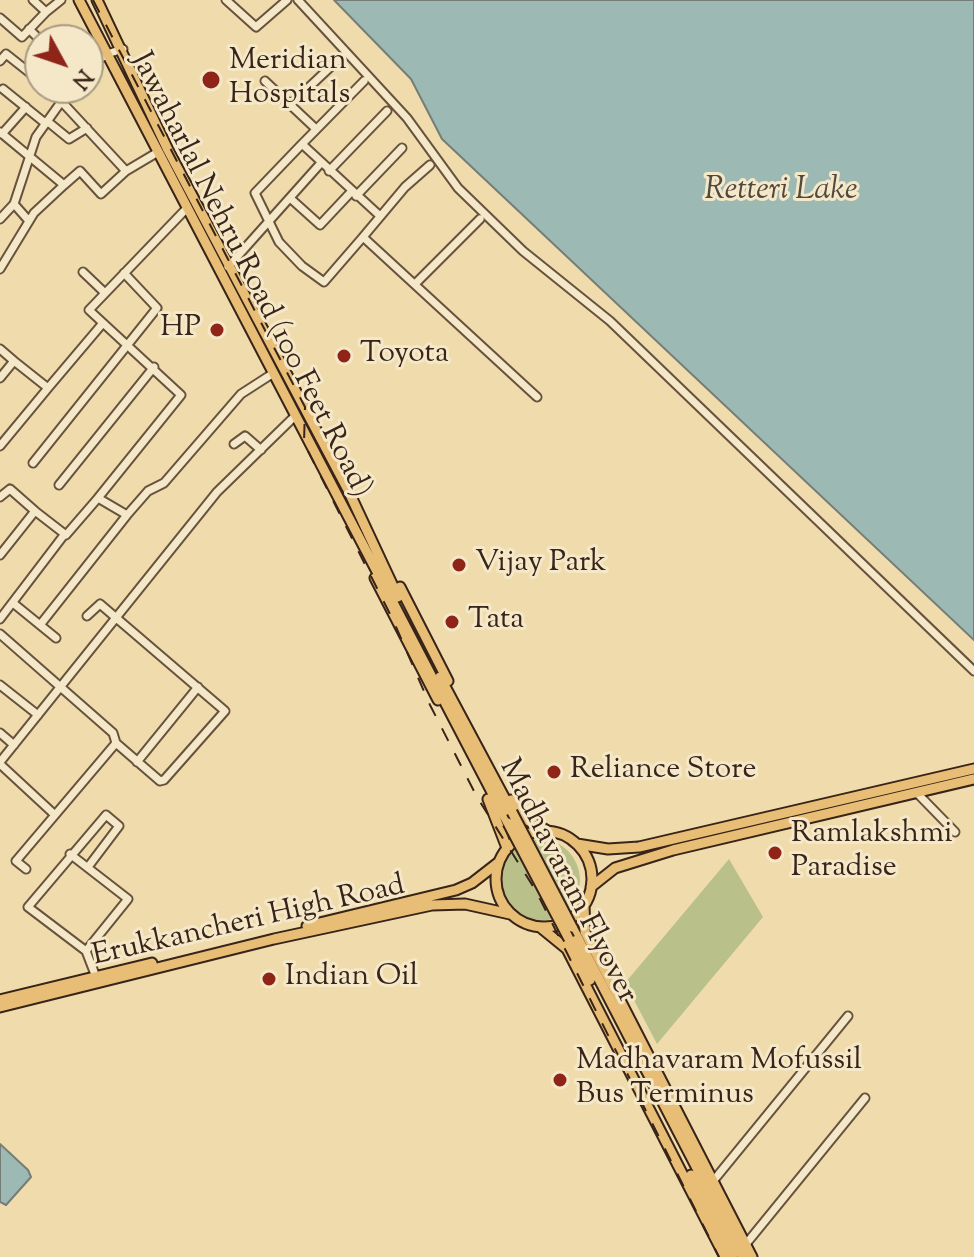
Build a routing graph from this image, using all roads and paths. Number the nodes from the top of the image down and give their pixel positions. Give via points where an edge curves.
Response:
1 (33, 0) edge
2 (61, 0) edge
3 (79, 0) edge
4 (97, 0) edge
5 (226, 0) edge
6 (287, 0) edge
7 (298, 0) edge
8 (46, 12) junction
9 (0, 18) edge
10 (34, 24) edge
11 (24, 35) edge
12 (123, 49) junction
13 (107, 54) junction
14 (104, 56) edge
15 (340, 58) dead end
16 (0, 61) edge
17 (24, 68) edge
18 (265, 81) dead end
19 (364, 81) dead end
20 (3, 89) dead end
21 (59, 104) edge
22 (67, 104) edge
23 (290, 105) junction
24 (26, 107) junction
25 (387, 111) dead end
26 (46, 122) junction
27 (87, 128) junction
28 (316, 129) junction
29 (1, 133) edge
30 (302, 144) junction
31 (402, 148) dead end
32 (158, 152) junction
33 (28, 155) junction
34 (320, 164) junction
35 (430, 165) dead end
36 (126, 171) junction
37 (329, 171) junction
38 (64, 185) junction
39 (354, 194) junction
40 (290, 198) junction
41 (14, 204) junction
42 (187, 208) junction
43 (2, 213) edge
44 (379, 215) junction
45 (480, 219) dead end
46 (29, 221) junction
47 (269, 222) junction
48 (363, 237) junction
49 (228, 267) junction
50 (0, 269) edge
51 (83, 272) dead end
52 (124, 273) junction
53 (415, 284) junction
54 (105, 293) junction
55 (103, 323) junction
56 (127, 344) junction
57 (0, 349) edge
58 (14, 361) junction
59 (154, 367) junction
60 (272, 374) junction
61 (0, 378) edge
62 (48, 388) junction
63 (537, 397) dead end
64 (294, 417) junction
65 (234, 444) dead end
66 (0, 446) edge
67 (261, 450) junction
68 (33, 463) dead end
69 (59, 485) dead end
70 (0, 496) edge
71 (98, 498) junction
72 (35, 511) junction
73 (127, 515) junction
74 (355, 530) junction
75 (64, 535) junction
76 (367, 537) junction
77 (0, 555) edge
78 (13, 603) junction
79 (87, 616) dead end
80 (117, 616) junction
81 (0, 619) edge
82 (40, 625) junction
83 (0, 634) edge
84 (56, 638) dead end
85 (974, 671) edge
86 (0, 685) edge
87 (60, 685) junction
88 (198, 687) junction
89 (38, 715) junction
90 (0, 733) edge
91 (116, 743) junction
92 (14, 745) junction
93 (137, 762) junction
94 (0, 763) edge
95 (974, 769) edge
96 (974, 779) edge
97 (917, 793) junction
98 (55, 815) junction
99 (548, 831) junction
100 (955, 832) dead end
101 (577, 844) junction
102 (507, 848) junction
103 (70, 854) junction
104 (499, 862) junction
105 (88, 867) junction
106 (26, 869) dead end
107 (463, 887) junction
108 (591, 887) junction
109 (465, 904) junction
110 (584, 905) junction
111 (510, 914) junction
112 (540, 927) junction
113 (86, 951) junction
114 (96, 977) junction
115 (0, 1000) edge
116 (0, 1007) edge
117 (848, 1016) dead end
118 (865, 1098) dead end
119 (714, 1180) junction
120 (746, 1244) junction
121 (725, 1257) edge
122 (733, 1257) edge
123 (743, 1257) edge
124 (752, 1257) edge

1 - 8 street
2 - 8 street
3 - 13 main road, Jawaharlal Nehru Road (100 Feet Road)
4 - 12 main road, Jawaharlal Nehru Road (100 Feet Road)
5 - 6 street via 256,27
7 - 85 street via 407,118 458,188 523,251 610,321
8 - 10 street
9 - 11 street
12 - 13 street
12 - 49 main road, Jawaharlal Nehru Road (100 Feet Road)
13 - 14 street
13 - 32 main road, Jawaharlal Nehru Road (100 Feet Road)
15 - 23 street
16 - 17 street via 6,54
18 - 23 street
19 - 28 street
20 - 24 street
21 - 26 street
22 - 27 street
23 - 28 street
24 - 26 street
24 - 29 street
25 - 37 street
26 - 27 street via 69,139
26 - 33 street
27 - 36 street
28 - 30 street
29 - 33 street
30 - 34 street
30 - 47 street via 255,193
31 - 39 street
32 - 36 street
32 - 42 main road, Jawaharlal Nehru Road (100 Feet Road)
33 - 38 street
33 - 41 street
34 - 37 street
34 - 40 street
35 - 44 street
36 - 38 street via 101,194 80,171
37 - 39 street
38 - 46 street
39 - 40 street via 320,225
39 - 44 street
40 - 47 street
41 - 43 street
41 - 46 street
42 - 52 street
42 - 60 main road, Jawaharlal Nehru Road (100 Feet Road)
44 - 48 street
45 - 53 street
46 - 50 street
47 - 48 street via 288,254 324,282
47 - 49 street
48 - 53 street
49 - 76 main road, Jawaharlal Nehru Road (100 Feet Road)
51 - 54 street
52 - 54 street
52 - 56 street via 157,308
53 - 63 street
54 - 55 street via 89,310
55 - 56 street
55 - 62 street
56 - 59 street
56 - 68 street
57 - 58 street
58 - 61 street
58 - 62 street
59 - 69 street
59 - 71 street via 181,395
60 - 64 main road, Jawaharlal Nehru Road (100 Feet Road)
60 - 73 street via 241,394 164,483 148,491
62 - 66 street
64 - 67 street
64 - 74 main road, Jawaharlal Nehru Road (100 Feet Road)
65 - 67 street via 245,436
67 - 80 street via 217,492
70 - 72 street via 10,489
71 - 73 street
71 - 75 street
72 - 75 street
72 - 77 street
73 - 82 street
74 - 76 main road, Madhavaram Flyover
74 - 102 main road via 355,540 490,802
75 - 78 street
76 - 99 main road via 374,533 515,806
76 - 122 main road, Madhavaram Flyover, bridge
76 - 123 main road, Madhavaram Flyover, bridge
78 - 81 street
78 - 82 street
79 - 80 street via 97,604
80 - 87 street
80 - 88 street
82 - 84 street
83 - 87 street
86 - 89 street
87 - 89 street
87 - 91 street via 113,733
88 - 93 street
88 - 93 street via 225,713 164,780
89 - 92 street
90 - 92 street
91 - 93 street
91 - 98 street
92 - 94 street
94 - 98 street
95 - 101 main road via 653,844 608,849
96 - 97 main road
97 - 100 street
97 - 108 main road via 673,850 615,868
98 - 106 street via 16,861
99 - 101 main road
99 - 102 main road via 519,838
101 - 108 main road via 591,871
102 - 104 main road
103 - 105 street
103 - 105 street via 107,815 118,829
103 - 113 street via 28,907
104 - 107 main road
104 - 111 main road via 496,889
105 - 113 street via 128,899
107 - 109 main road
107 - 114 main road
108 - 110 main road
109 - 111 main road, Erukkancheri High Road
109 - 116 main road, Erukkancheri High Road via 432,905 274,939
110 - 112 main road via 565,923
110 - 119 main road via 585,932
111 - 112 main road
112 - 121 main road via 567,949
113 - 114 street
114 - 115 main road
117 - 119 street
118 - 120 street
119 - 120 main road
120 - 124 main road

